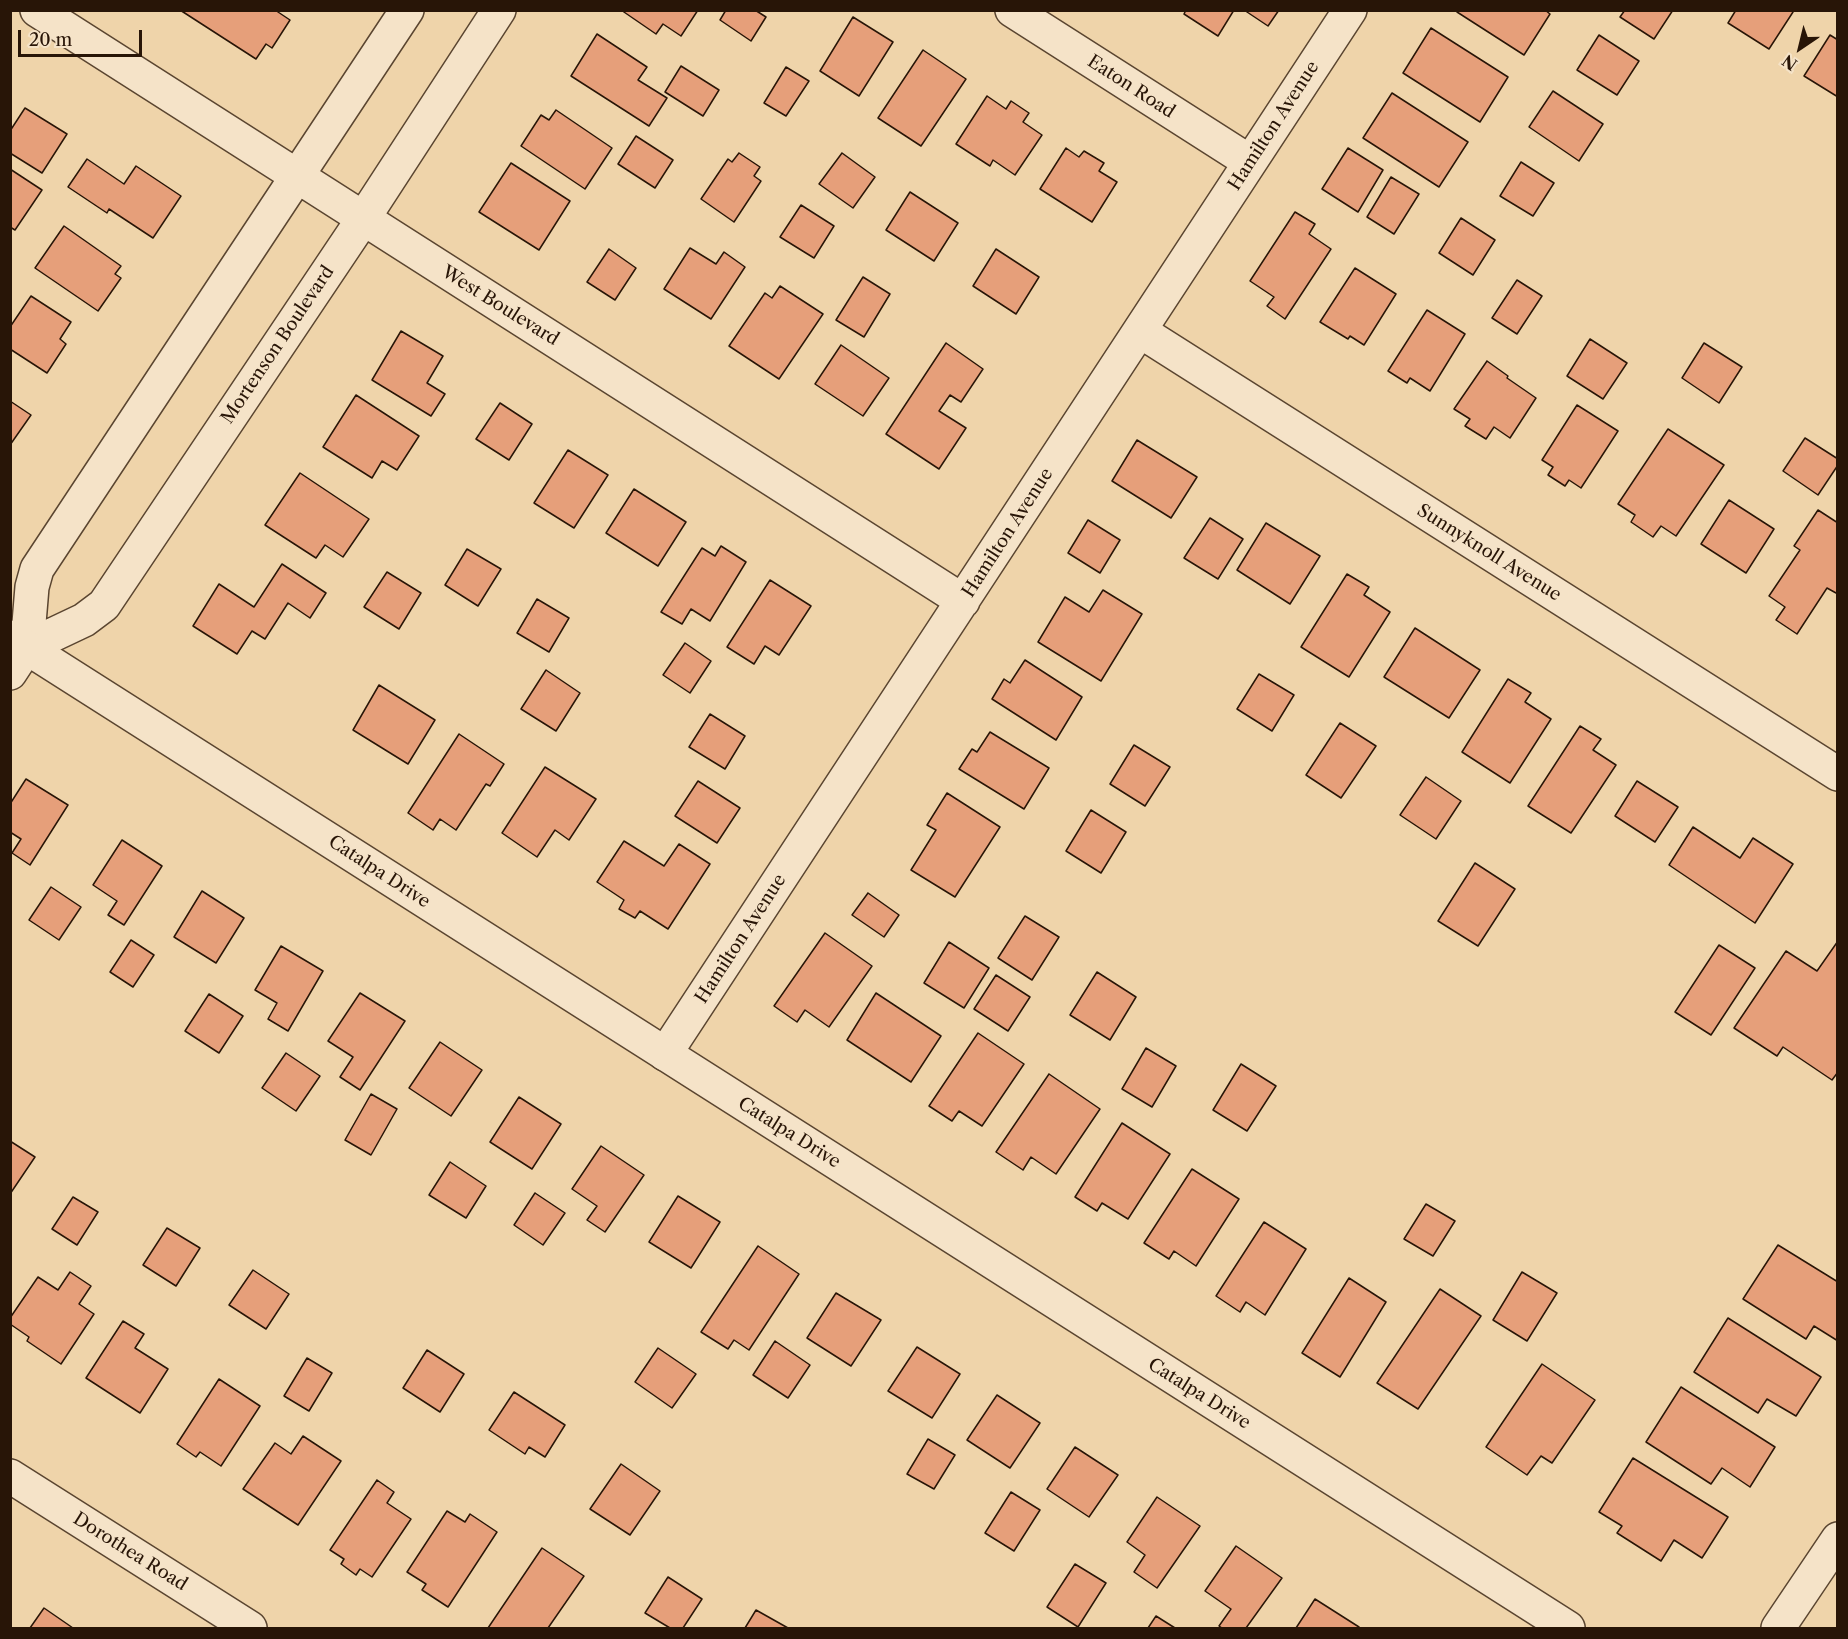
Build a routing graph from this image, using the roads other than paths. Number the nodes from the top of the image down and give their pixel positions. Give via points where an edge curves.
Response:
1 (37, 10) edge
2 (406, 10) edge
3 (499, 10) edge
4 (1012, 10) edge
5 (1350, 10) edge
6 (1250, 162) junction
7 (297, 177) junction
8 (363, 219) junction
9 (1140, 331) junction
10 (963, 601) junction
11 (16, 652) edge
12 (1838, 774) edge
13 (665, 1054) junction
14 (10, 1476) edge
15 (1838, 1539) edge
16 (249, 1629) edge
17 (1568, 1629) edge
18 (1778, 1629) edge

1 - 7 street, West Boulevard
2 - 7 street
3 - 8 street, Mortenson Boulevard
4 - 6 street, Eaton Road
5 - 6 street, Hamilton Avenue
6 - 9 street, Hamilton Avenue
7 - 8 street, West Boulevard
7 - 11 street via 37,569
8 - 10 street, West Boulevard
8 - 11 street, Mortenson Boulevard via 104,605 84,620
9 - 10 street, Hamilton Avenue
9 - 12 street, Sunnyknoll Avenue
10 - 13 street, Hamilton Avenue
11 - 13 street, Catalpa Drive
13 - 17 street, Catalpa Drive
14 - 16 street, Dorothea Road
15 - 18 street

